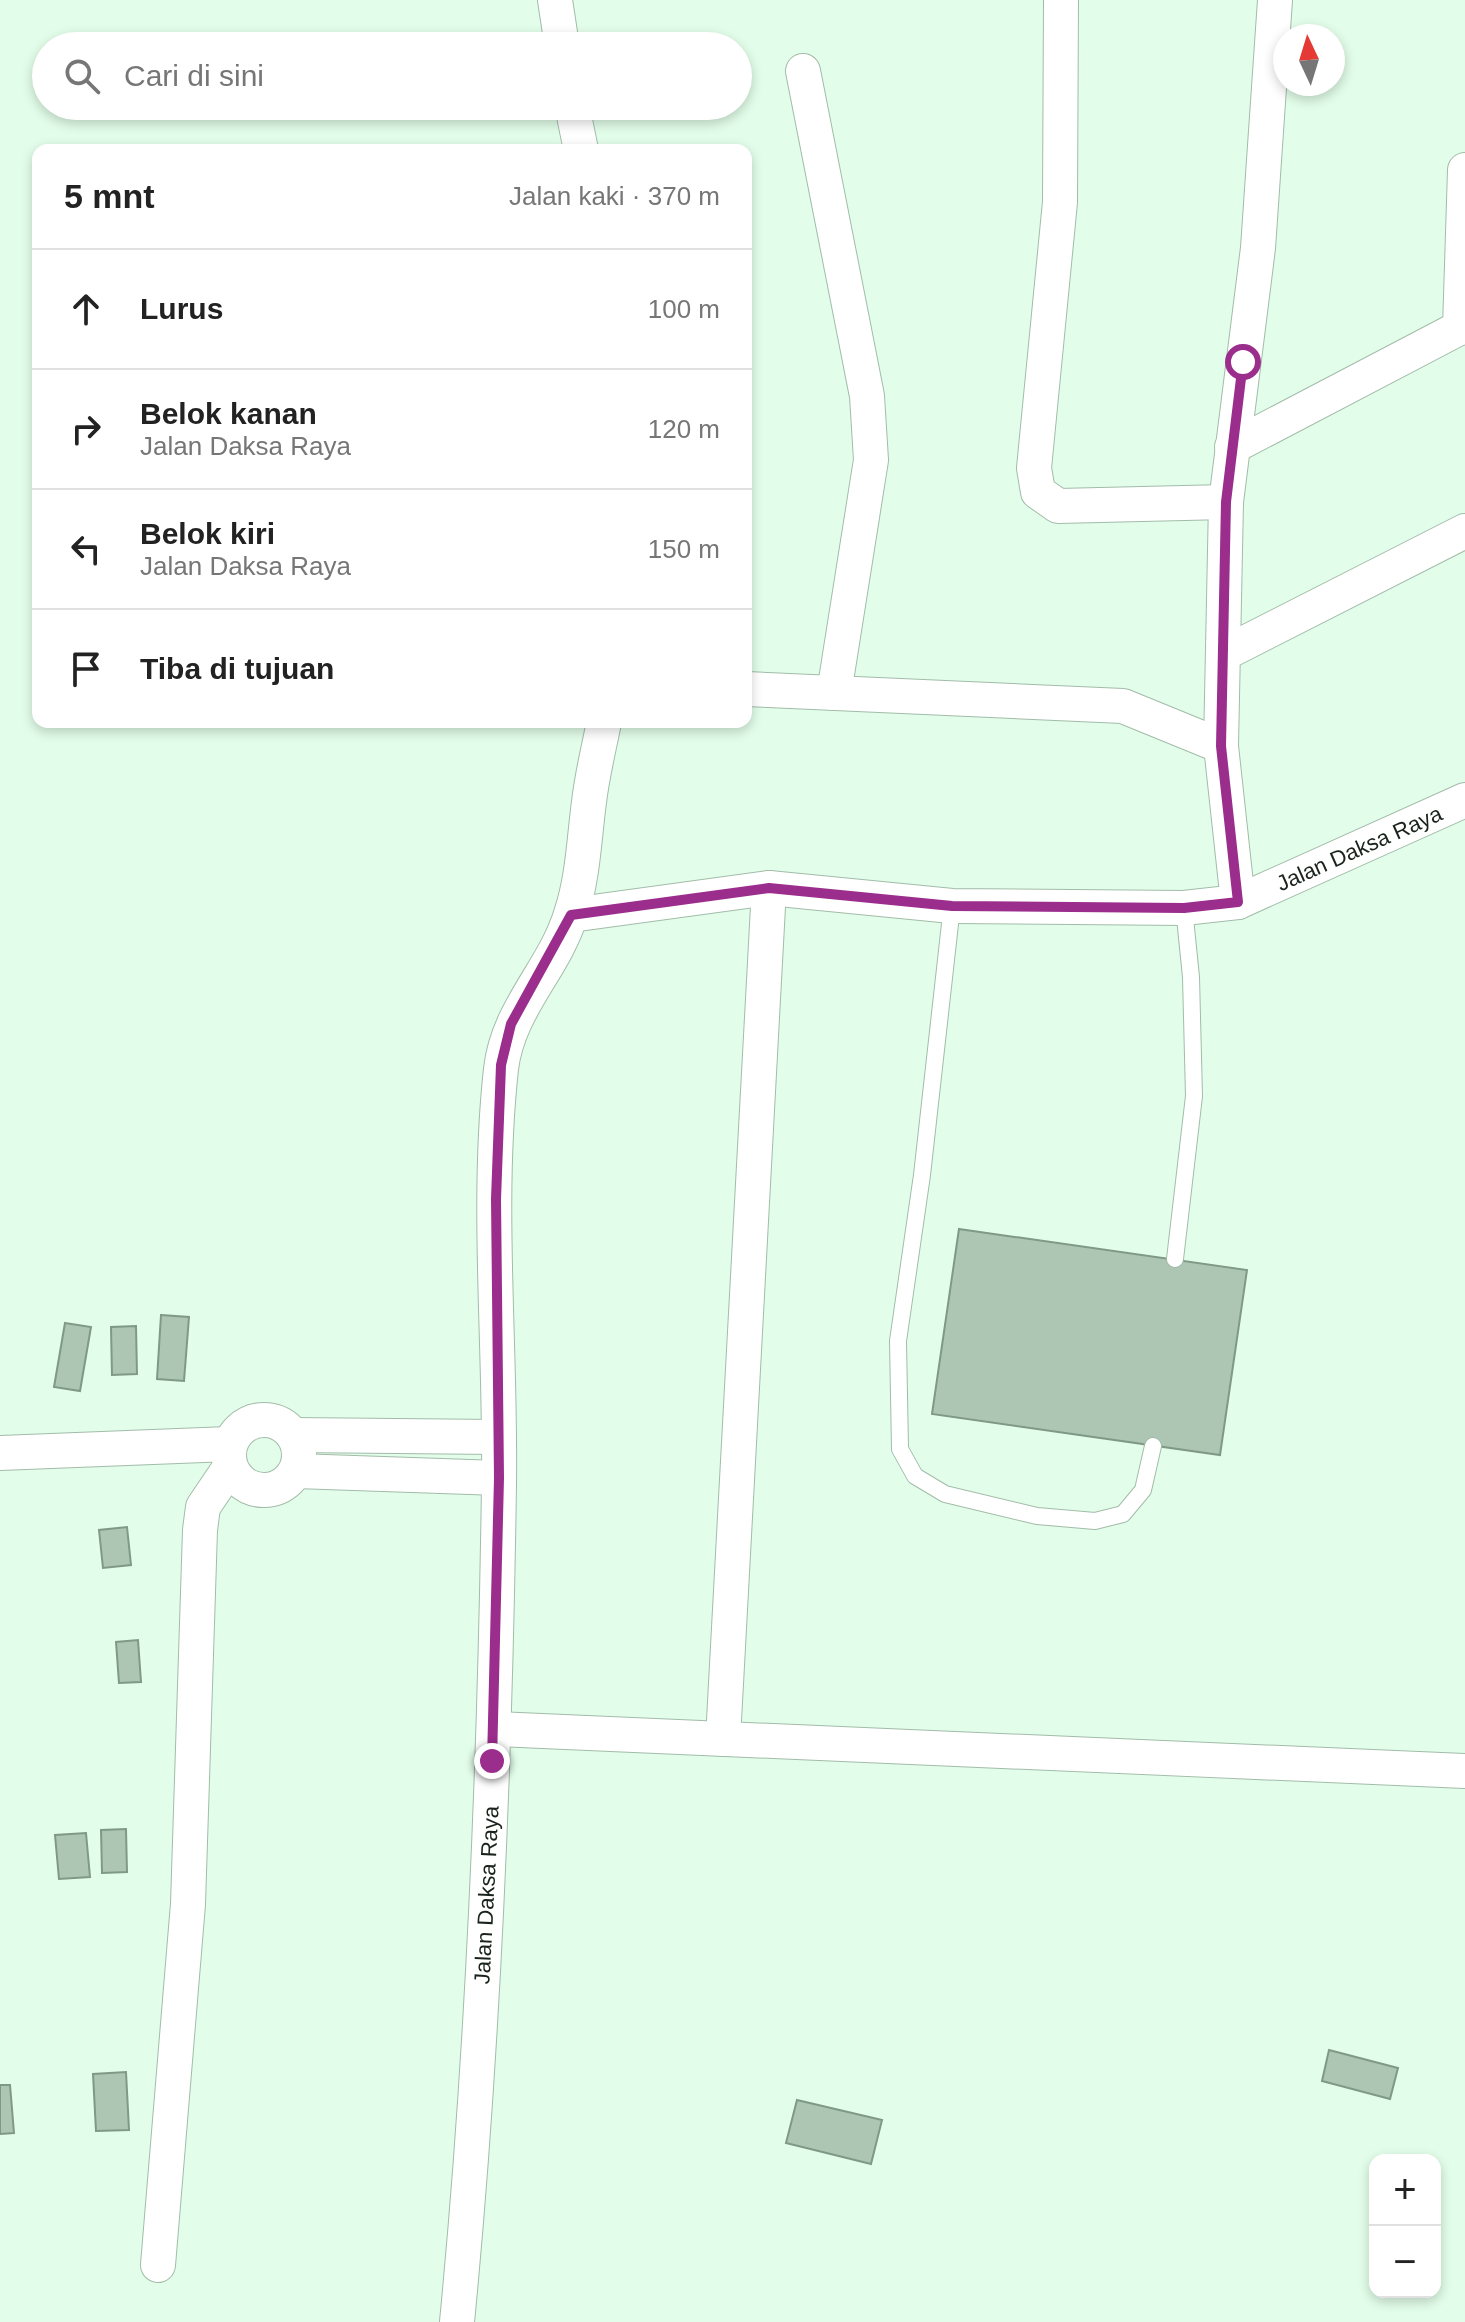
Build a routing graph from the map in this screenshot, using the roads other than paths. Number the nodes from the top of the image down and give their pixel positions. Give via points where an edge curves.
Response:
1 (555, 0) edge
2 (1061, 0) edge
3 (1275, 0) edge
4 (560, 32) edge
5 (803, 71) dead end
6 (575, 120) edge
7 (580, 144) edge
8 (1465, 170) edge
9 (1465, 180) edge
10 (1462, 327) edge
11 (1232, 447) junction
12 (1226, 502) junction
13 (1465, 531) edge
14 (1225, 653) junction
15 (752, 689) edge
16 (834, 693) junction
17 (603, 728) edge
18 (1221, 746) junction
19 (1465, 800) edge
20 (769, 888) junction
21 (1238, 902) junction
22 (952, 906) junction
23 (1184, 908) junction
24 (571, 915) junction
25 (1175, 1259) dead end
26 (293, 1435) junction
27 (498, 1437) junction
28 (1153, 1446) dead end
29 (0, 1453) edge
30 (230, 1455) junction
31 (296, 1471) junction
32 (499, 1478) junction
33 (494, 1729) junction
34 (723, 1739) junction
35 (1465, 1771) edge
36 (158, 2265) dead end
37 (457, 2322) edge

1 - 4 street
2 - 12 street via 1060,202 1034,468 1038,492 1058,506
3 - 11 street via 1258,248
5 - 16 street via 867,396 871,460
6 - 7 street
8 - 9 street
9 - 10 street
10 - 11 street
11 - 12 street
12 - 14 street
13 - 14 street
14 - 18 street
15 - 16 street
16 - 18 street via 1123,706
17 - 24 street
18 - 21 street
19 - 21 street, Jalan Daksa Raya
20 - 22 street, Jalan Daksa Raya
20 - 24 street, Jalan Daksa Raya
20 - 34 street
21 - 23 street, Jalan Daksa Raya
22 - 23 street, Jalan Daksa Raya
22 - 28 lane via 898,1341 900,1449 915,1476 945,1494 1037,1516 1095,1521 1123,1514 1143,1490
23 - 25 lane via 1194,1096
24 - 27 street, Jalan Daksa Raya via 511,1024 501,1065
26 - 27 street
26 - 30 street via 263,1420 242,1427
26 - 31 street
27 - 32 street, Jalan Daksa Raya
29 - 30 street
30 - 31 street via 244,1485 266,1491
30 - 36 street via 203,1507 200,1530 188,1904
31 - 32 street
32 - 33 street, Jalan Daksa Raya
33 - 34 street
33 - 37 street, Jalan Daksa Raya via 471,2175
34 - 35 street

